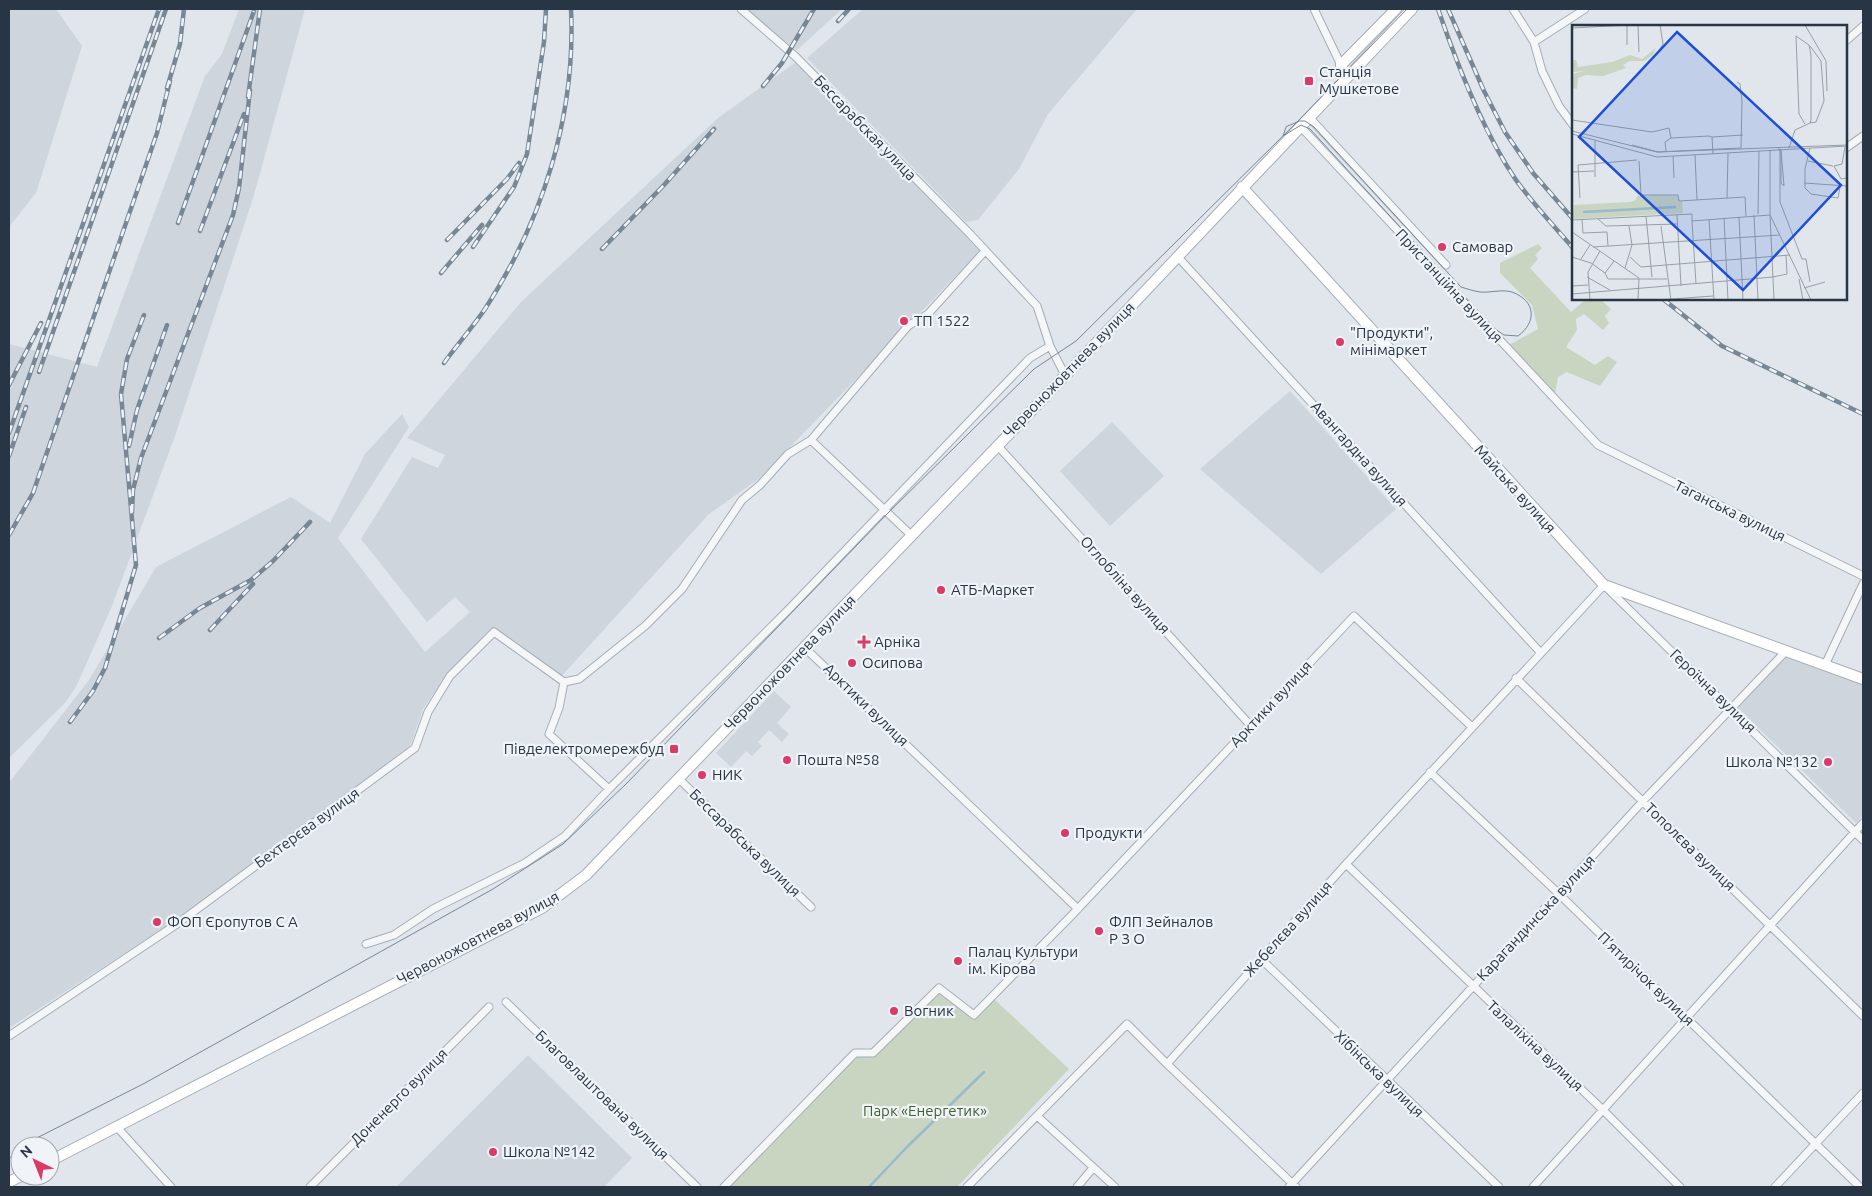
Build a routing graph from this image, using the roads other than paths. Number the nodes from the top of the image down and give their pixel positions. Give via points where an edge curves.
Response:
1 (741, 9) edge
2 (1314, 9) edge
3 (1396, 9) edge
4 (1412, 9) edge
5 (1513, 9) edge
6 (1585, 9) edge
7 (1863, 26) edge
8 (1847, 40) edge
9 (1534, 42) junction
10 (1341, 65) junction
11 (1346, 77) junction
12 (1308, 117) junction
13 (1572, 124) edge
14 (1300, 126) junction
15 (1863, 136) edge
16 (1847, 147) edge
17 (1242, 187) junction
18 (985, 251) junction
19 (1178, 256) junction
20 (1446, 265) dead end
21 (1050, 346) junction
22 (1064, 375) junction
23 (811, 440) junction
24 (997, 445) junction
25 (1598, 445) joint
26 (884, 510) junction
27 (911, 536) junction
28 (1863, 576) edge
29 (1863, 584) edge
30 (1604, 585) junction
31 (805, 648) junction
32 (1786, 651) junction
33 (1540, 652) junction
34 (1825, 665) junction
35 (1516, 678) junction
36 (1863, 679) edge
37 (564, 682) junction
38 (1731, 708) junction
39 (1251, 726) junction
40 (1472, 727) junction
41 (1430, 772) junction
42 (679, 779) junction
43 (608, 789) junction
44 (1643, 801) junction
45 (1863, 823) edge
46 (1855, 832) junction
47 (1863, 840) edge
48 (1346, 864) junction
49 (1558, 893) junction
50 (811, 907) dead end
51 (1078, 909) junction
52 (1770, 925) junction
53 (366, 944) dead end
54 (1261, 959) junction
55 (1472, 987) junction
56 (506, 1002) dead end
57 (489, 1007) dead end
58 (1863, 1016) edge
59 (1686, 1018) junction
60 (9, 1036) edge
61 (1167, 1064) junction
62 (1387, 1082) junction
63 (1863, 1093) edge
64 (1603, 1110) junction
65 (1037, 1116) junction
66 (116, 1126) junction
67 (1816, 1145) junction
68 (60, 1156) edge
69 (1093, 1168) junction
70 (1292, 1186) edge
71 (171, 1187) edge
72 (310, 1187) edge
73 (697, 1187) edge
74 (724, 1187) edge
75 (967, 1187) edge
76 (1077, 1187) edge
77 (1115, 1187) edge
78 (1499, 1187) edge
79 (1532, 1187) edge
80 (1680, 1187) edge
81 (1775, 1187) edge
82 (1860, 1187) edge

1 - 18 street, Бессарабская улица via 796,57
2 - 10 street
3 - 10 main road
4 - 11 main road, Червоножовтнева вулиця
5 - 9 street
6 - 9 street
7 - 8 street
9 - 13 street via 1542,71 1559,106
10 - 11 main road
11 - 12 main road, Червоножовтнева вулиця
12 - 14 main road, Червоножовтнева вулиця
12 - 20 street, Пристанційна вулиця
14 - 17 main road, Червоножовтнева вулиця
14 - 25 street, Пристанційна вулиця
15 - 16 street
17 - 19 main road, Червоножовтнева вулиця
17 - 30 main road, Майська вулиця
18 - 21 street, Бессарабская улица via 1037,306
18 - 23 street via 928,314 908,326
19 - 22 main road, Червоножовтнева вулиця
19 - 33 street, Авангардна вулиця
21 - 22 street, Бессарабская улица
21 - 26 street via 1030,358
22 - 24 main road, Червоножовтнева вулиця
23 - 26 street
23 - 37 street via 788,454 742,500 682,589 645,626 579,679
24 - 27 main road, Червоножовтнева вулиця
24 - 39 street, Оглобліна вулиця
25 - 28 street, Таганська вулиця
26 - 27 street
26 - 43 street via 693,707
27 - 31 main road, Червоножовтнева вулиця
29 - 34 street
30 - 32 main road, Майська вулиця
30 - 33 street, Жебелєва вулиця
30 - 38 street, Героїчна вулиця
31 - 42 main road, Червоножовтнева вулиця
31 - 51 street, Арктики вулиця
32 - 34 main road, Майська вулиця
32 - 38 street, Карагандинська вулиця
33 - 35 street, Жебелєва вулиця
34 - 36 main road, Майська вулиця
35 - 40 street, Жебелєва вулиця
35 - 44 street, Тополєва вулиця
37 - 43 street via 549,734
37 - 60 street, Бехтерєва вулиця via 494,632 450,676 428,712 415,748 176,924
38 - 44 street, Карагандинська вулиця
38 - 46 street, Героїчна вулиця
39 - 40 street, Арктики вулиця via 1354,616
39 - 51 street, Арктики вулиця
40 - 41 street, Жебелєва вулиця
41 - 48 street, Жебелєва вулиця
41 - 49 street, П’ятирічок вулиця
42 - 50 street, Бессарабська вулиця
42 - 66 main road, Червоножовтнева вулиця via 586,875 542,908
43 - 53 street via 565,836 540,854 432,909 394,935
44 - 49 street, Карагандинська вулиця
44 - 52 street, Тополєва вулиця
45 - 46 street
46 - 47 street, Героїчна вулиця
46 - 52 street
48 - 54 street, Жебелєва вулиця
48 - 55 street, Талаліхіна вулиця
49 - 55 street, Карагандинська вулиця
49 - 59 street, П’ятирічок вулиця
51 - 74 street, Арктики вулиця via 974,1015 939,988 873,1053 855,1053
52 - 58 street, Тополєва вулиця
52 - 59 street
54 - 61 street, Жебелєва вулиця
54 - 62 street, Хібінська вулиця
55 - 62 street, Карагандинська вулиця
55 - 64 street, Талаліхіна вулиця
56 - 73 street, Благовлаштована вулиця
57 - 72 street, Доненерго вулиця
59 - 64 street
59 - 67 street, П’ятирічок вулиця
61 - 65 street via 1127,1024
61 - 70 street
62 - 70 street, Карагандинська вулиця
62 - 78 street, Хібінська вулиця
63 - 67 street
64 - 79 street
64 - 80 street, Талаліхіна вулиця
65 - 69 street
65 - 75 street
66 - 68 main road, Червоножовтнева вулиця
66 - 71 street
67 - 81 street
67 - 82 street, П’ятирічок вулиця
69 - 76 street
69 - 77 street

